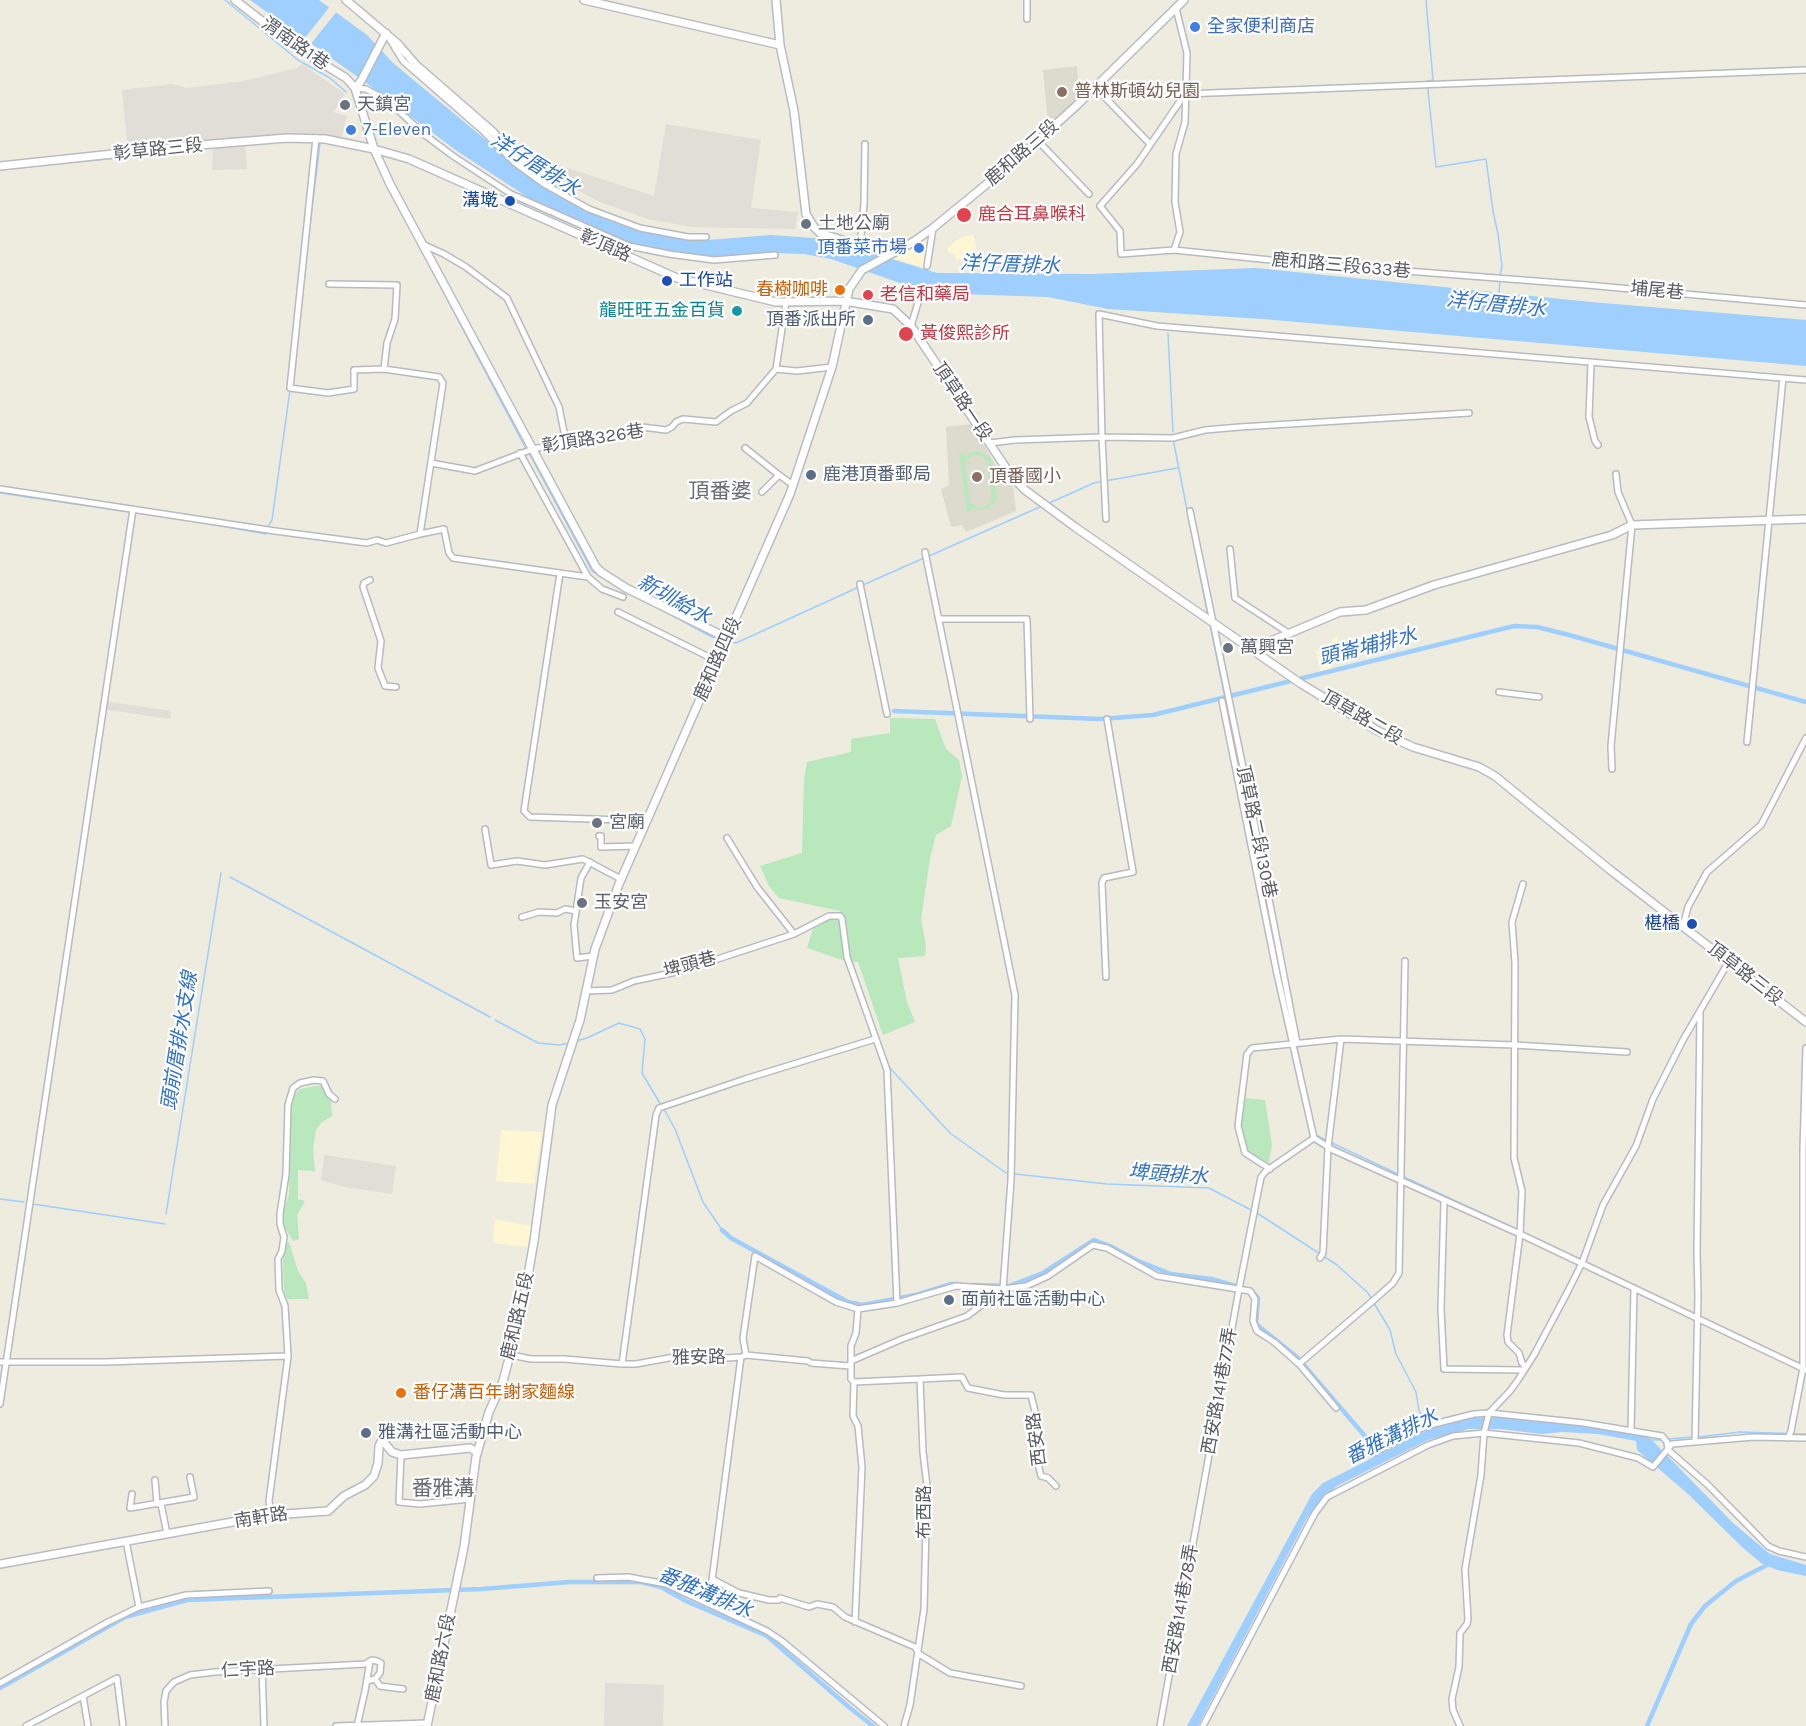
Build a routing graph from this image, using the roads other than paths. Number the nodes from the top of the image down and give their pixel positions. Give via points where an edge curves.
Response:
1 (235, 0) edge
2 (346, 0) edge
3 (584, 0) edge
4 (776, 0) edge
5 (1027, 0) edge
6 (1184, 0) edge
7 (1176, 8) junction
8 (1027, 20) dead end
9 (386, 33) junction
10 (780, 45) junction
11 (1806, 70) edge
12 (1095, 87) junction
13 (355, 88) junction
14 (1185, 94) junction
15 (316, 138) junction
16 (1038, 141) junction
17 (865, 144) dead end
18 (1150, 144) junction
19 (371, 149) junction
20 (0, 166) edge
21 (552, 181) dead end
22 (1089, 194) dead end
23 (933, 228) junction
24 (706, 237) dead end
25 (422, 244) junction
26 (860, 246) junction
27 (1174, 250) junction
28 (891, 254) junction
29 (776, 255) dead end
30 (927, 266) dead end
31 (857, 276) joint
32 (1508, 279) joint
33 (329, 284) dead end
34 (920, 296) dead end
35 (845, 301) junction
36 (786, 302) junction
37 (1806, 305) edge
38 (911, 326) junction
39 (1591, 363) junction
40 (832, 367) junction
41 (384, 369) junction
42 (776, 369) junction
43 (1783, 378) junction
44 (1806, 380) edge
45 (1469, 413) dead end
46 (1101, 437) junction
47 (566, 442) junction
48 (990, 443) junction
49 (1598, 445) dead end
50 (745, 448) dead end
51 (527, 451) junction
52 (431, 463) junction
53 (1616, 474) dead end
54 (780, 475) junction
55 (793, 485) junction
56 (0, 489) edge
57 (762, 492) dead end
58 (1041, 502) joint
59 (133, 509) junction
60 (1190, 512) dead end
61 (1106, 519) dead end
62 (1806, 519) edge
63 (1769, 520) junction
64 (1632, 525) junction
65 (420, 534) junction
66 (1230, 549) dead end
67 (925, 552) dead end
68 (560, 573) junction
69 (588, 578) junction
70 (370, 580) dead end
71 (860, 584) dead end
72 (623, 597) dead end
73 (618, 612) dead end
74 (939, 619) junction
75 (1212, 622) junction
76 (1290, 634) junction
77 (727, 638) junction
78 (1252, 649) junction
79 (717, 661) junction
80 (396, 687) dead end
81 (1499, 692) dead end
82 (1539, 697) dead end
83 (1222, 701) dead end
84 (887, 714) dead end
85 (1030, 716) dead end
86 (1107, 719) dead end
87 (1806, 738) edge
88 (1746, 742) dead end
89 (1612, 769) dead end
90 (485, 829) dead end
91 (643, 831) junction
92 (599, 836) dead end
93 (727, 838) dead end
94 (636, 846) junction
95 (590, 862) junction
96 (621, 879) junction
97 (1523, 884) dead end
98 (576, 910) junction
99 (522, 917) dead end
100 (1683, 926) junction
101 (794, 934) junction
102 (593, 956) junction
103 (1405, 961) dead end
104 (1729, 962) junction
105 (1107, 977) dead end
106 (586, 991) junction
107 (1700, 1011) junction
108 (1806, 1022) edge
109 (875, 1039) junction
110 (1341, 1039) junction
111 (1404, 1042) junction
112 (572, 1043) joint
113 (1295, 1043) junction
114 (1515, 1045) junction
115 (1806, 1048) edge
116 (1627, 1052) dead end
117 (335, 1099) dead end
118 (1314, 1138) junction
119 (1328, 1147) junction
120 (1270, 1169) junction
121 (1400, 1180) junction
122 (1443, 1201) junction
123 (1520, 1234) junction
124 (1322, 1255) dead end
125 (1582, 1263) junction
126 (1634, 1288) junction
127 (1003, 1289) junction
128 (1239, 1289) junction
129 (897, 1303) junction
130 (858, 1309) junction
131 (1697, 1319) junction
132 (511, 1355) junction
133 (288, 1356) junction
134 (743, 1356) junction
135 (3, 1362) edge
136 (851, 1363) junction
137 (1301, 1363) junction
138 (622, 1364) junction
139 (1524, 1369) junction
140 (1805, 1369) edge
141 (920, 1379) junction
142 (855, 1382) junction
143 (0, 1404) edge
144 (1336, 1408) dead end
145 (1489, 1413) junction
146 (1632, 1430) junction
147 (1484, 1433) junction
148 (1790, 1435) junction
149 (1695, 1438) junction
150 (1806, 1438) edge
151 (1668, 1450) junction
152 (477, 1452) junction
153 (1371, 1454) dead end
154 (400, 1455) junction
155 (190, 1477) dead end
156 (155, 1480) dead end
157 (1056, 1486) dead end
158 (1202, 1493) joint
159 (132, 1494) dead end
160 (470, 1499) junction
161 (159, 1504) junction
162 (271, 1515) junction
163 (167, 1534) junction
164 (126, 1541) junction
165 (1806, 1557) edge
166 (0, 1564) edge
167 (597, 1578) dead end
168 (711, 1579) junction
169 (455, 1589) joint
170 (269, 1591) dead end
171 (708, 1603) junction
172 (139, 1607) junction
173 (855, 1622) junction
174 (918, 1654) junction
175 (370, 1661) junction
176 (262, 1669) junction
177 (375, 1679) junction
178 (367, 1681) junction
179 (0, 1683) edge
180 (1021, 1686) dead end
181 (403, 1689) dead end
182 (83, 1696) junction
183 (428, 1724) edge
184 (26, 1726) edge
185 (87, 1726) edge
186 (123, 1726) edge
187 (165, 1726) edge
188 (264, 1726) edge
189 (336, 1726) edge
190 (357, 1726) edge
191 (885, 1726) edge
192 (904, 1726) edge
193 (1160, 1726) edge
194 (1203, 1726) edge
195 (1460, 1726) edge

1 - 13 street, 渭南路1巷
2 - 9 street
3 - 10 street
4 - 10 street
5 - 8 street
6 - 7 street, 鹿和路三段
7 - 12 street, 鹿和路三段
7 - 14 street via 1187,53
9 - 13 street
9 - 21 street via 514,155
9 - 24 street via 403,61 515,163 544,184 589,209 640,228
10 - 26 street via 794,111 806,214 820,232
11 - 14 street
12 - 16 street, 鹿和路三段
12 - 18 street
13 - 19 street
13 - 29 street via 366,89 388,101 425,135 511,194 629,246 714,260
14 - 18 street
14 - 27 street via 1185,122 1176,154 1175,202 1180,232
15 - 19 street, 彰頂路
15 - 20 street, 彰草路三段 via 188,146
15 - 41 street via 290,388 328,393 354,389 354,370
16 - 22 street
16 - 23 street, 鹿和路三段
17 - 26 street
18 - 27 street, 鹿和路三段633巷 via 1100,206 1120,231 1121,254
19 - 25 street
19 - 36 street, 彰頂路 via 409,159 677,278
23 - 28 street, 鹿和路三段
23 - 30 street
25 - 47 street via 466,267 507,298 559,407
25 - 51 street
26 - 28 street
27 - 32 street, 鹿和路三段633巷
28 - 31 street, 鹿和路三段
31 - 35 street, 鹿和路四段
32 - 37 street, 埔尾巷
33 - 41 street via 397,285 395,319
34 - 38 street
35 - 36 street, 彰頂路
35 - 38 street, 頂草路一段 via 893,309
35 - 40 street, 鹿和路四段
36 - 42 street
38 - 48 street, 頂草路一段
39 - 43 street
39 - 46 street via 1157,326 1099,314
39 - 49 street via 1589,417
40 - 42 street
40 - 55 street, 鹿和路四段
41 - 52 street via 439,377 443,382
42 - 47 street, 彰頂路326巷 via 747,403 716,422 683,420 666,430 642,427 623,435
43 - 44 street
43 - 63 street
45 - 46 street via 1228,428 1173,438
46 - 48 street
46 - 61 street
47 - 51 street, 彰頂路326巷
48 - 58 street, 頂草路一段 via 1014,479
50 - 54 street
51 - 52 street, 彰頂路326巷 via 475,471
51 - 69 street
51 - 77 street via 601,572
52 - 65 street
53 - 64 street via 1618,492
54 - 55 street
54 - 57 street
55 - 77 street, 鹿和路四段
56 - 59 street
58 - 75 street, 頂草路二段
59 - 65 street via 367,543 386,543
59 - 135 street
60 - 75 street, 頂草路二段130巷
62 - 63 street
63 - 64 street
63 - 88 street
64 - 76 street via 1612,535 1434,585 1366,610 1340,612
64 - 89 street
65 - 68 street via 444,529 453,558
66 - 76 street via 1235,598
67 - 74 street
68 - 69 street
68 - 91 street via 524,812 530,817 623,820
69 - 72 street
70 - 80 street via 363,587 381,641 378,668 385,686
71 - 84 street
73 - 79 street
74 - 85 street via 1028,619
74 - 127 street via 1015,995 1011,1180
75 - 78 street, 頂草路二段
75 - 113 street, 頂草路二段130巷
76 - 78 street
77 - 79 street, 鹿和路四段
78 - 100 street, 頂草路二段 via 1378,731 1495,776
79 - 91 street, 鹿和路四段
81 - 82 street
83 - 113 street
86 - 105 street via 1133,872 1104,878 1102,884
87 - 100 street via 1761,825 1707,872 1688,907
90 - 95 street via 491,865 517,861 545,865 583,859
91 - 94 street, 鹿和路四段
92 - 94 street via 601,847
93 - 101 street via 757,887
94 - 96 street, 鹿和路四段
95 - 96 street
95 - 98 street via 580,878
96 - 102 street, 鹿和路四段
97 - 114 street via 1512,922
98 - 99 street
98 - 102 street via 577,958
100 - 104 street, 頂草路三段
101 - 106 street, 埤頭巷 via 612,990
101 - 109 street, 埤頭巷 via 829,916 840,916 847,957
102 - 106 street, 鹿和路四段
103 - 111 street
104 - 107 street
104 - 108 street, 頂草路三段
106 - 112 street, 鹿和路四段
107 - 125 street via 1653,1099 1628,1162 1603,1204
107 - 131 street
109 - 129 street via 887,1070
109 - 138 street via 659,1108
110 - 111 street
110 - 113 street
110 - 119 street
111 - 114 street
111 - 121 street
112 - 132 street, 鹿和路五段 via 552,1105 534,1241
113 - 118 street
113 - 120 street via 1252,1048 1247,1054 1238,1126 1245,1153
114 - 116 street
114 - 123 street via 1514,1158 1522,1191
115 - 140 street
117 - 133 street via 323,1081 314,1080 293,1088 288,1105 286,1174 280,1214 284,1237 278,1259
118 - 119 street
118 - 120 street
119 - 121 street
119 - 124 street
120 - 128 street, 西安路141巷77弄 via 1262,1177
121 - 122 street
121 - 137 street via 1399,1273 1393,1283
122 - 123 street
122 - 139 street via 1444,1369
123 - 125 street
123 - 139 street via 1507,1335
125 - 126 street
125 - 139 street
126 - 131 street
126 - 146 street
127 - 128 street via 1026,1286 1048,1276 1093,1245 1107,1248 1157,1276
127 - 129 street via 956,1286
127 - 136 street, 雅安路 via 967,1316 902,1339
128 - 137 street via 1254,1296 1253,1321 1257,1331
128 - 158 street, 西安路141巷77弄
129 - 130 street
130 - 134 street via 837,1302 755,1256
130 - 136 street
131 - 140 street
131 - 149 street
132 - 138 street, 雅安路
132 - 152 street, 鹿和路五段
133 - 135 street
133 - 162 street via 269,1501
134 - 136 street, 雅安路
134 - 138 street, 雅安路 via 685,1355
134 - 168 street
135 - 143 street
136 - 142 street via 851,1379
137 - 144 street
139 - 145 street
140 - 148 street
141 - 142 street
141 - 157 street, 西安路 via 962,1377 968,1388 1031,1395 1041,1476
141 - 174 street, 布西路 via 927,1486 924,1609
142 - 173 street via 853,1416 858,1426 862,1467
145 - 146 street
145 - 147 street
145 - 153 street via 1426,1426
146 - 151 street via 1666,1440
147 - 151 street via 1579,1443 1638,1458 1653,1467
147 - 194 street via 1453,1436 1428,1445 1327,1497
147 - 195 street via 1465,1569 1468,1619 1460,1633 1459,1667 1452,1700
148 - 149 street
148 - 150 street
149 - 151 street via 1672,1444
151 - 165 street via 1768,1546
152 - 154 street via 470,1448
152 - 160 street, 鹿和路五段
154 - 160 street via 399,1502
154 - 162 street, 南軒路 via 382,1440 374,1476 332,1508 324,1512
155 - 161 street via 194,1497
156 - 161 street
158 - 193 street, 西安路141巷78弄
159 - 161 street via 130,1508
160 - 169 street, 鹿和路五段
161 - 163 street
162 - 163 street, 南軒路
163 - 164 street, 南軒路
164 - 166 street, 南軒路
164 - 172 street
167 - 171 street via 651,1580
168 - 171 street
168 - 173 street via 759,1598 833,1607
169 - 183 street, 鹿和路六段
170 - 172 street via 186,1595
171 - 191 street via 776,1635
172 - 179 street
173 - 174 street via 912,1645
174 - 180 street via 950,1673
174 - 192 street, 布西路
175 - 176 street, 仁宇路
175 - 177 street via 381,1664
175 - 178 street
176 - 187 street, 仁宇路 via 190,1675 174,1682 165,1696
176 - 188 street
177 - 178 street
177 - 181 street via 380,1686
178 - 190 street
182 - 184 street
182 - 185 street
182 - 186 street via 117,1678
183 - 190 street
189 - 190 street

